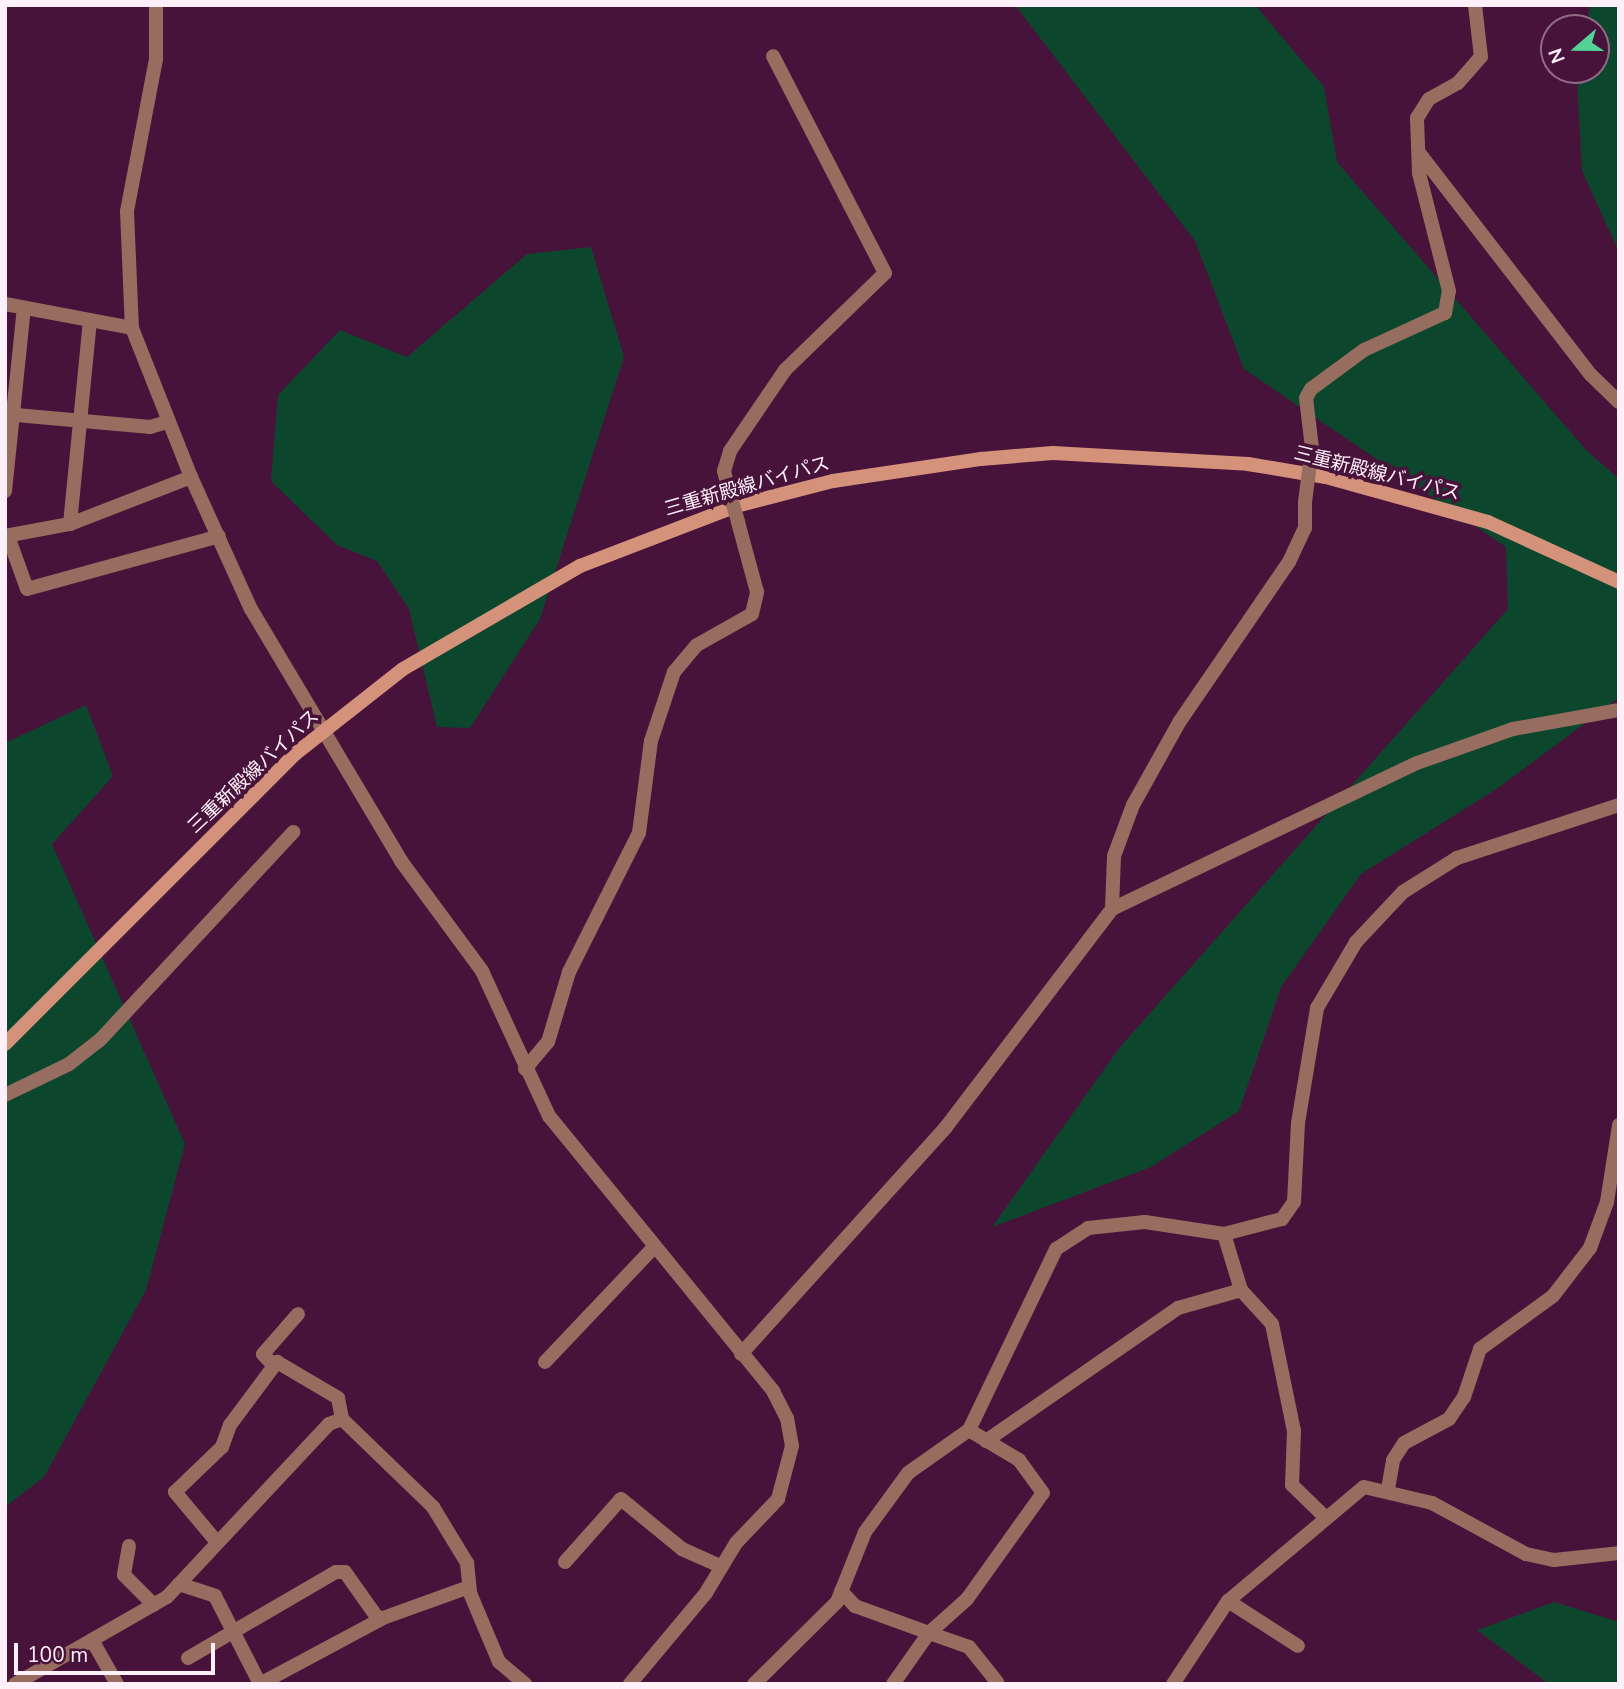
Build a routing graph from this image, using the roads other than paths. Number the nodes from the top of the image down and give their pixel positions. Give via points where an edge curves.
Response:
1 (156, 5) edge
2 (1475, 5) edge
3 (773, 56) dead end
4 (1420, 154) junction
5 (5, 304) edge
6 (24, 308) junction
7 (90, 320) junction
8 (132, 328) junction
9 (1619, 402) edge
10 (9, 414) edge
11 (81, 421) junction
12 (167, 422) junction
13 (191, 477) junction
14 (5, 491) edge
15 (70, 524) junction
16 (7, 536) edge
17 (219, 536) junction
18 (1619, 582) edge
19 (1619, 710) edge
20 (324, 730) junction
21 (1619, 805) edge
22 (293, 832) dead end
23 (1112, 909) junction
24 (5, 1044) edge
25 (525, 1069) junction
26 (5, 1095) edge
27 (1619, 1125) edge
28 (1224, 1234) junction
29 (654, 1247) junction
30 (1241, 1290) junction
31 (298, 1314) dead end
32 (741, 1354) junction
33 (545, 1362) dead end
34 (274, 1366) junction
35 (342, 1419) junction
36 (969, 1430) junction
37 (986, 1441) junction
38 (1388, 1489) junction
39 (1325, 1517) junction
40 (216, 1541) junction
41 (129, 1546) dead end
42 (1619, 1553) edge
43 (565, 1562) dead end
44 (720, 1566) junction
45 (179, 1584) junction
46 (469, 1587) junction
47 (841, 1591) junction
48 (1228, 1601) junction
49 (154, 1605) junction
50 (379, 1620) junction
51 (234, 1627) junction
52 (929, 1633) junction
53 (92, 1640) junction
54 (1298, 1646) dead end
55 (188, 1658) dead end
56 (997, 1682) edge
57 (1178, 1682) edge
58 (15, 1684) edge
59 (117, 1684) edge
60 (260, 1684) edge
61 (524, 1684) edge
62 (630, 1684) edge
63 (754, 1684) edge
64 (893, 1684) edge

1 - 8 street via 156,59 127,211
2 - 4 street via 1480,58 1458,83 1429,99 1417,118
3 - 25 street, bridge via 885,273 785,370 730,451 724,471 757,592 752,614 697,645 674,672 651,741 639,833 569,972 548,1042
4 - 9 street via 1591,375
4 - 23 street, bridge via 1449,291 1445,313 1364,350 1311,389 1306,398 1312,448 1304,528 1289,562 1180,721 1133,805 1114,856
5 - 6 street
6 - 7 street
6 - 10 street
7 - 8 street
7 - 11 street
8 - 12 street
10 - 11 street
10 - 14 street
11 - 12 street
11 - 15 street
12 - 13 street
13 - 15 street
13 - 17 street
15 - 16 street
16 - 17 street via 27,589
17 - 20 street via 251,609
18 - 20 main road, 三重新殿線バイパス via 1488,522 1326,477 1146,456 981,459 833,481 653,535 476,621
19 - 23 street via 1513,729 1417,763
20 - 24 main road, 三重新殿線バイパス
20 - 25 street via 401,860 482,971
21 - 28 street via 1457,858 1403,892 1356,942 1317,1008 1298,1123 1294,1202 1282,1219 1265,1227
22 - 26 street via 100,1040 69,1064
23 - 32 street via 946,1127
25 - 29 street via 573,1150
27 - 38 street via 1607,1202 1590,1248 1553,1296 1480,1349 1464,1397 1449,1419 1405,1443 1393,1460
28 - 30 street
28 - 36 street via 1145,1222 1071,1236 1056,1249
29 - 32 street
29 - 33 street
30 - 37 street via 1178,1308
30 - 39 street via 1272,1324 1294,1431 1292,1485
31 - 34 street via 263,1354
32 - 44 street via 773,1391 792,1446 778,1499
34 - 35 street via 277,1362 338,1398
34 - 40 street via 230,1425 222,1447 175,1492
35 - 40 street via 329,1424
35 - 46 street via 433,1507 467,1563
36 - 37 street
36 - 47 street via 908,1473 865,1532
37 - 52 street via 1019,1460 1043,1493 967,1599
38 - 39 street via 1364,1487
38 - 42 street via 1432,1503 1526,1554 1554,1560
39 - 48 street
40 - 45 street
41 - 49 street via 124,1575
43 - 44 street via 621,1499 682,1549
44 - 62 street via 706,1593
45 - 49 street
45 - 51 street via 209,1591
46 - 50 street
46 - 61 street via 499,1662
47 - 52 street via 855,1606
47 - 63 street
48 - 54 street
48 - 57 street
49 - 53 street
50 - 51 street via 345,1572 336,1572
50 - 60 street
51 - 55 street
51 - 60 street
52 - 56 street via 969,1647 988,1663
52 - 64 street
53 - 58 street
53 - 59 street

